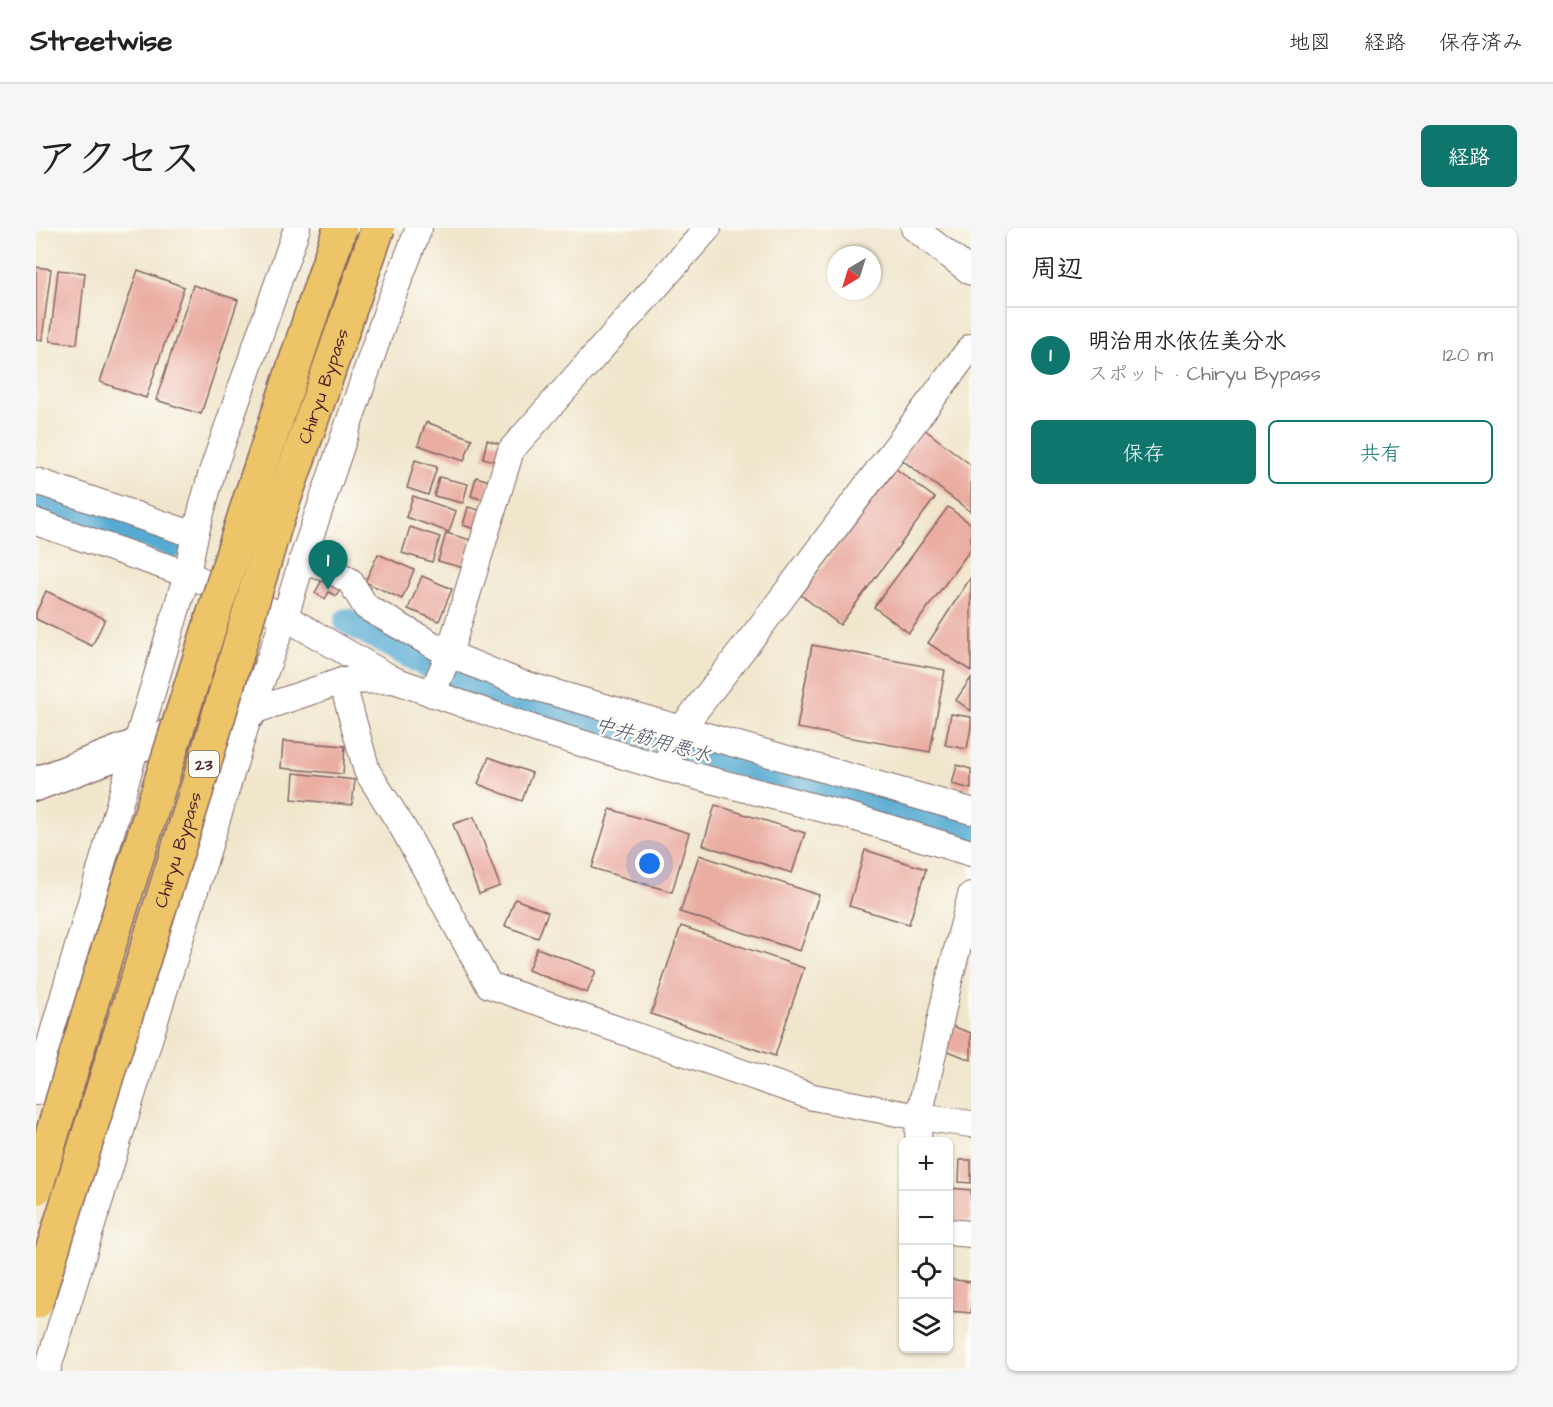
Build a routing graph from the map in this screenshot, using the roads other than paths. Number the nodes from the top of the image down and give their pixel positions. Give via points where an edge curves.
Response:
1 (297, 228) edge
2 (340, 228) edge
3 (378, 228) edge
4 (419, 228) edge
5 (708, 228) edge
6 (914, 228) edge
7 (971, 272) edge
8 (971, 347) edge
9 (36, 482) edge
10 (36, 522) edge
11 (195, 535) junction
12 (302, 561) junction
13 (187, 574) junction
14 (285, 617) junction
15 (441, 673) junction
16 (394, 680) junction
17 (342, 681) junction
18 (250, 712) junction
19 (681, 729) junction
20 (136, 746) junction
21 (664, 768) junction
22 (36, 784) edge
23 (971, 811) edge
24 (971, 853) edge
25 (971, 895) edge
26 (45, 1035) edge
27 (145, 1055) junction
28 (36, 1092) edge
29 (971, 1124) edge
30 (918, 1129) edge
31 (36, 1188) edge
32 (953, 1232) edge
33 (971, 1234) edge
34 (36, 1302) edge
35 (47, 1371) edge

1 - 11 street via 212,472
2 - 31 highway, Chiryu Bypass / 23, bridge via 243,522
3 - 34 highway, Chiryu Bypass / 23, bridge via 275,526
4 - 12 street
5 - 15 street via 511,450
6 - 7 street
8 - 19 street
9 - 11 street
10 - 13 street
11 - 13 street
12 - 14 street
12 - 15 street via 350,581 366,607
13 - 14 street
13 - 20 street
14 - 16 street
14 - 18 street
15 - 16 street
15 - 19 street via 520,683
15 - 21 street via 541,731
16 - 17 street
17 - 18 street
17 - 30 street via 367,771 403,828 489,985 813,1097
18 - 20 street
18 - 27 street
19 - 21 street
19 - 23 street
20 - 22 street
20 - 26 street
21 - 24 street via 849,816
25 - 30 street
26 - 27 street
26 - 28 street
27 - 35 street
29 - 30 street
32 - 33 street

